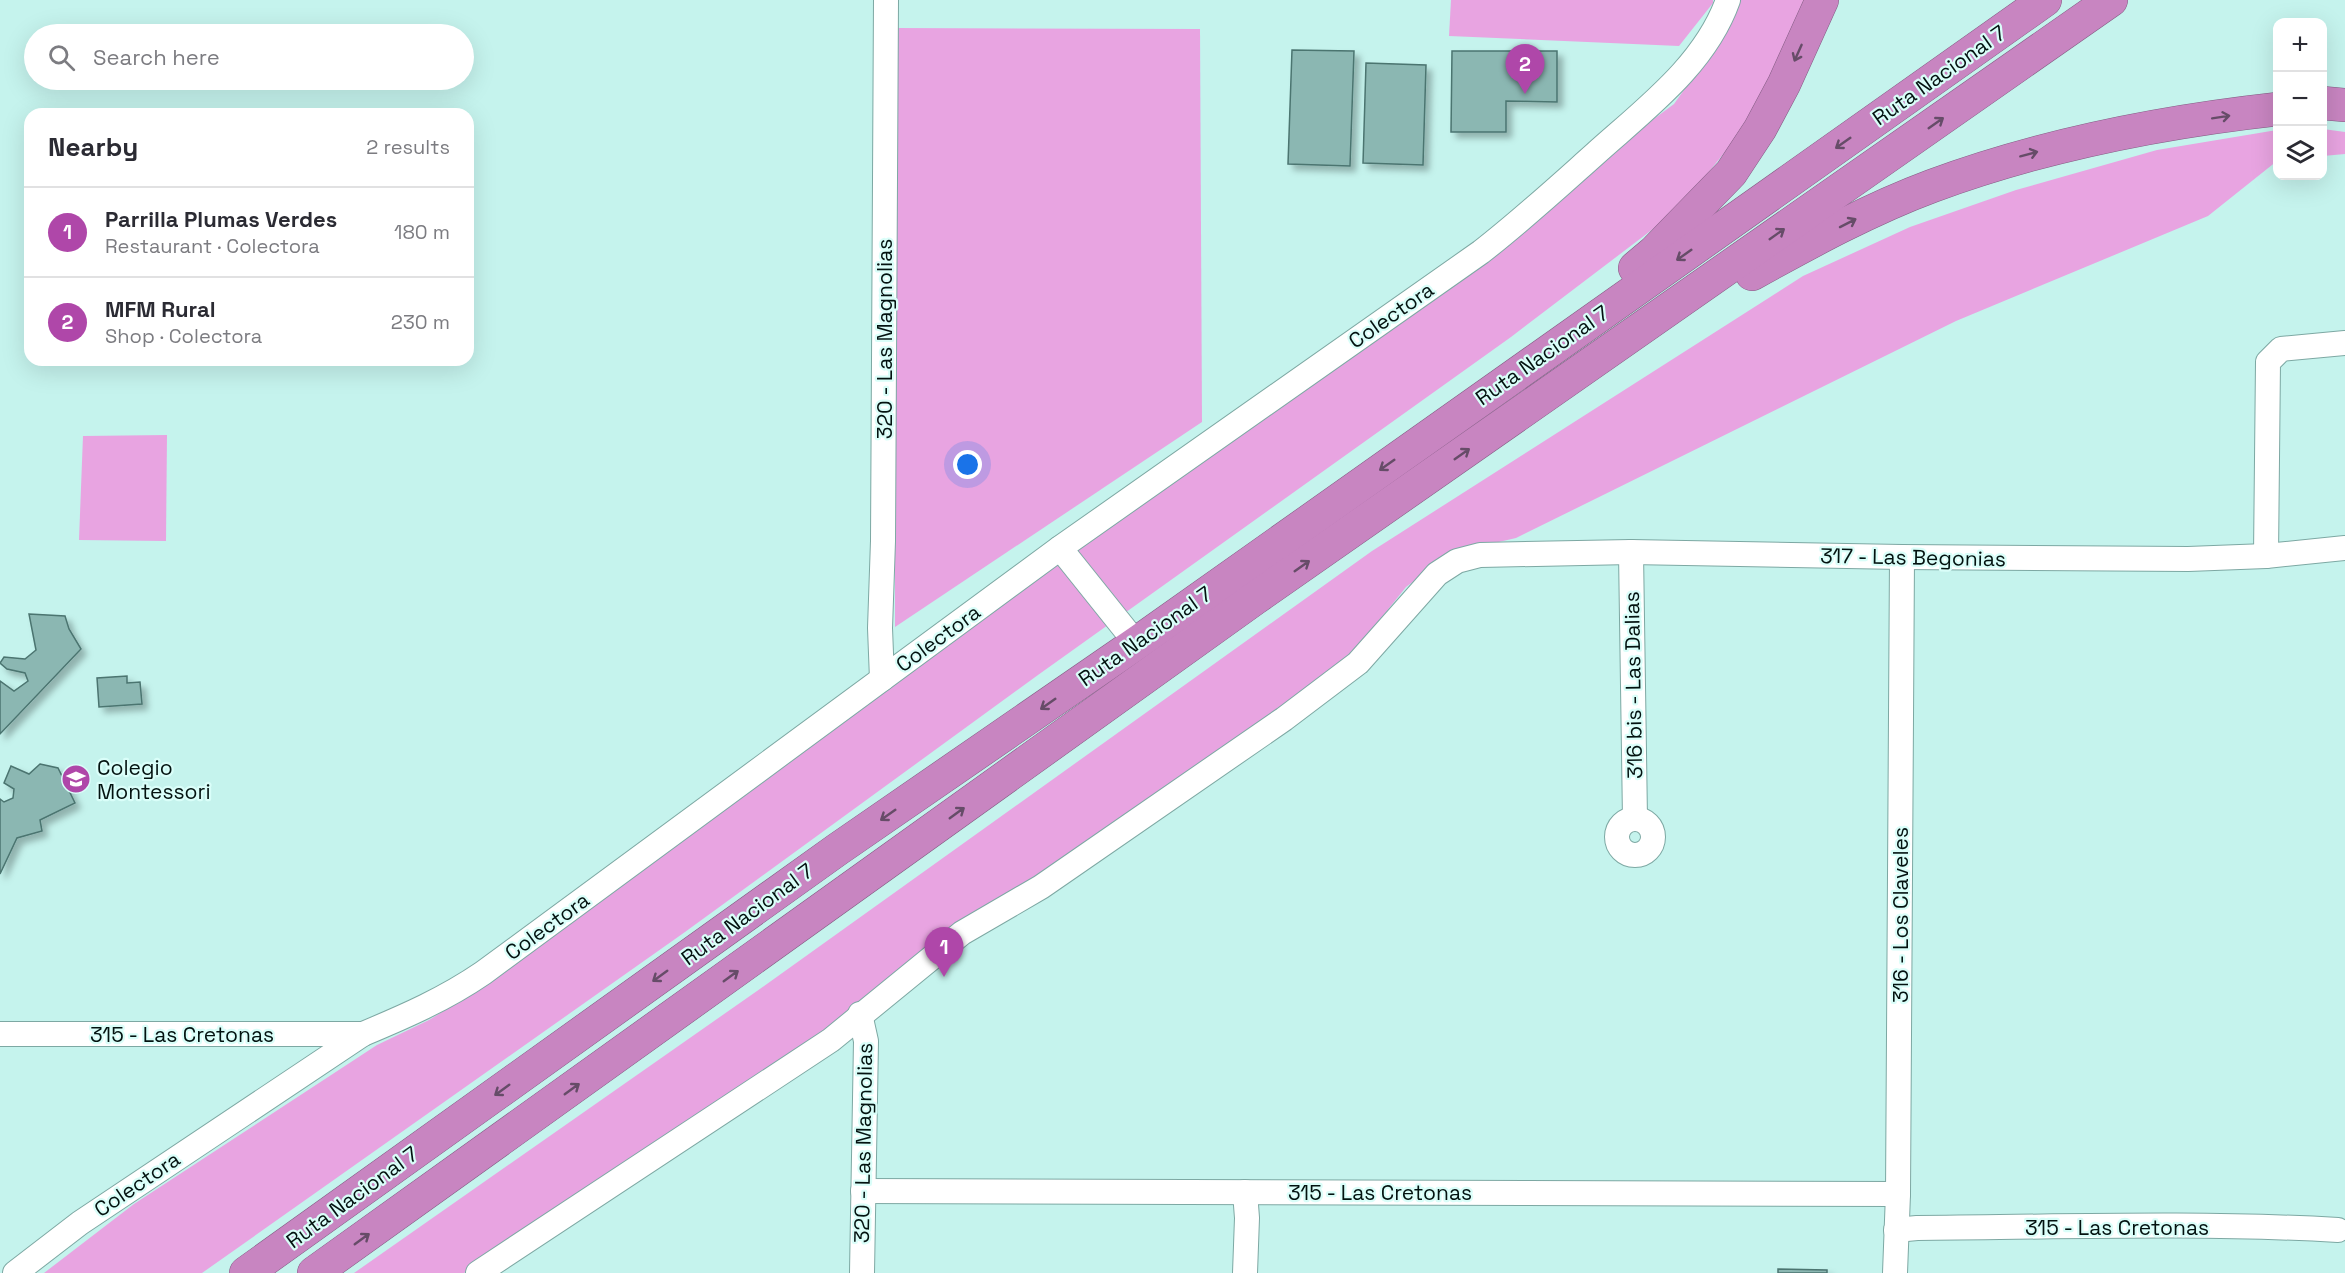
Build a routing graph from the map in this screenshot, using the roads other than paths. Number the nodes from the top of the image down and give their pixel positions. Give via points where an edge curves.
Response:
1 (886, 0) edge
2 (1728, 0) edge
3 (1822, 0) edge
4 (2045, 0) edge
5 (2111, 0) edge
6 (2327, 103) edge
7 (2345, 105) edge
8 (2273, 110) edge
9 (2345, 343) edge
10 (1611, 350) junction
11 (1534, 361) junction
12 (1060, 548) junction
13 (2345, 548) edge
14 (1631, 552) junction
15 (2266, 556) junction
16 (1902, 557) junction
17 (1136, 644) junction
18 (882, 679) junction
19 (1635, 819) dead end
20 (860, 1014) junction
21 (0, 1034) edge
22 (363, 1034) junction
23 (863, 1191) junction
24 (1245, 1192) junction
25 (1898, 1194) junction
26 (1896, 1230) junction
27 (2338, 1230) dead end
28 (15, 1273) edge
29 (246, 1273) edge
30 (314, 1273) edge
31 (478, 1273) edge
32 (862, 1273) edge
33 (1245, 1273) edge
34 (1896, 1273) edge

1 - 18 street, 320 - Las Magnolias
2 - 12 street, Colectora via 1698,54 1677,80 1515,226
3 -> 11 highway via 1785,84 1731,172 1654,252 1611,287
4 -> 11 highway, Ruta Nacional 7
10 -> 5 highway, Ruta Nacional 7
6 - 7 highway
10 -> 8 highway via 1805,245 1929,186 2067,144
9 - 15 street via 2281,349 2268,362
30 -> 10 highway, Ruta Nacional 7 via 1254,599
11 -> 17 highway, Ruta Nacional 7
12 - 17 street
12 - 18 street, Colectora
13 - 15 street, 317 - Las Begonias
14 - 16 street, 317 - Las Begonias
14 - 19 street, 316 bis - Las Dalias
14 - 20 street, 317 - Las Begonias via 1480,555 1457,561 1437,574 1358,663 1284,719 1041,887 962,933
15 - 16 street, 317 - Las Begonias
16 - 25 street, 316 - Los Claveles
17 -> 29 highway, Ruta Nacional 7 via 838,849
18 - 22 street, Colectora via 483,973 445,998
20 - 23 street, 320 - Las Magnolias via 866,1041
20 - 31 street via 831,1040
21 - 22 street, 315 - Las Cretonas
22 - 28 street, Colectora via 80,1223
23 - 24 street, 315 - Las Cretonas
23 - 32 street, 320 - Las Magnolias
24 - 25 street, 315 - Las Cretonas
24 - 33 street
25 - 26 street, 316 - Los Claveles
26 - 27 street, 315 - Las Cretonas via 2143,1226
26 - 34 street, 316 - Los Claveles

